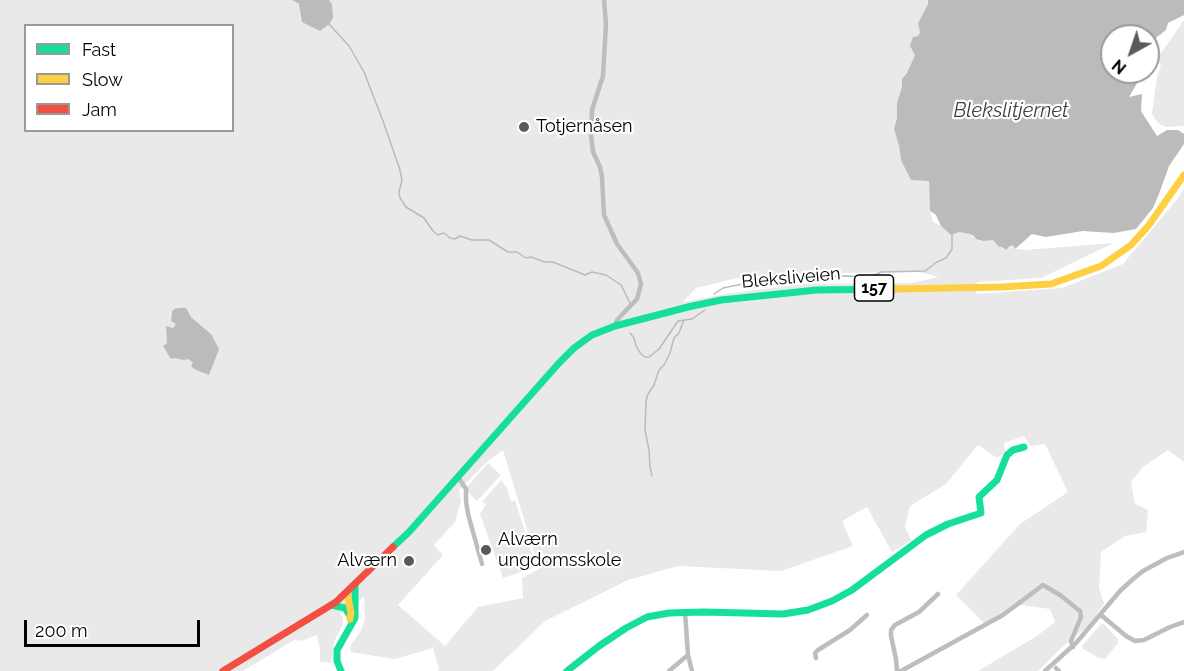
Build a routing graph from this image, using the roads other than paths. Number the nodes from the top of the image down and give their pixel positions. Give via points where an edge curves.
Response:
1 (604, 0) edge
2 (1184, 175) edge
3 (615, 326) junction
4 (1024, 447) dead end
5 (458, 477) junction
6 (1184, 552) edge
7 (482, 564) dead end
8 (355, 585) junction
9 (347, 592) junction
10 (938, 594) dead end
11 (331, 605) junction
12 (685, 612) junction
13 (867, 615) dead end
14 (1101, 615) junction
15 (351, 618) junction
16 (1184, 622) edge
17 (347, 631) junction
18 (1073, 647) junction
19 (688, 655) junction
20 (816, 658) dead end
21 (223, 671) edge
22 (341, 671) edge
23 (567, 671) edge
24 (669, 671) edge
25 (692, 671) edge
26 (899, 671) edge
27 (1045, 671) edge

1 - 3 street via 603,76 591,110 593,152 600,167 604,215 641,284 637,299
2 - 3 main road, Bleksliveien / 157 via 1131,245 1101,266 1064,280 1032,286 783,292 702,303
3 - 5 main road, Bleksliveien / 157 via 592,335 566,356
4 - 12 main road via 1007,454 997,480 980,497 981,513 926,535 832,601 783,614
5 - 7 street via 466,489 468,514
5 - 8 main road, Bleksliveien / 157
6 - 14 street via 1143,571
8 - 9 main road, Bleksliveien / 157
8 - 17 main road via 355,618
9 - 11 main road, 157
9 - 15 main road
10 - 26 street via 891,630
11 - 15 main road via 345,608
11 - 21 main road, 157
12 - 19 street
12 - 23 main road via 647,617
13 - 20 street via 816,652
14 - 16 street via 1135,641
14 - 18 street
15 - 17 main road
17 - 22 main road via 337,650
18 - 26 street via 1071,641 1080,611 1043,585 990,624
18 - 27 street
19 - 24 street
19 - 25 street

